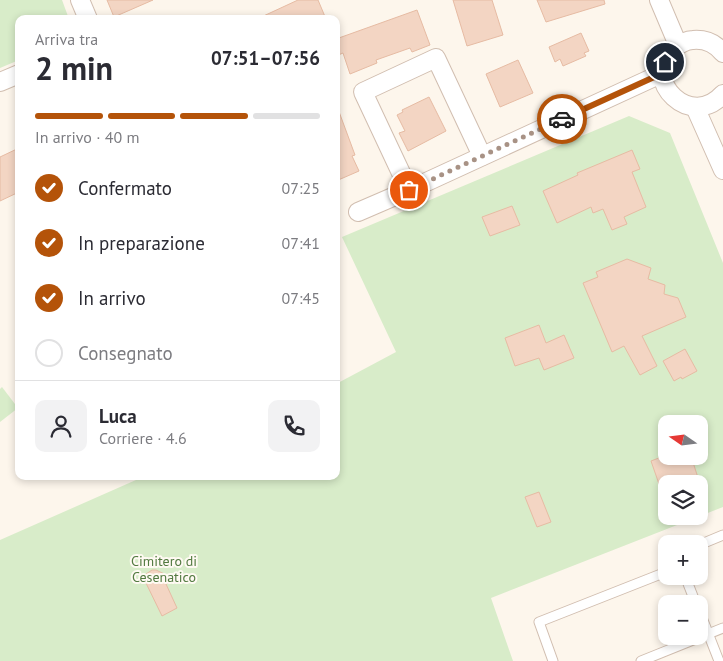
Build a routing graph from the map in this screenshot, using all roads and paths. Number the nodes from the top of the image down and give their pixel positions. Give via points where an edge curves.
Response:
1 (80, 0) edge
2 (659, 0) edge
3 (86, 15) edge
4 (678, 45) junction
5 (723, 53) edge
6 (663, 73) junction
7 (15, 76) edge
8 (0, 82) edge
9 (723, 94) edge
10 (695, 107) junction
11 (482, 156) junction
12 (723, 170) edge
13 (409, 190) junction
14 (358, 212) dead end
15 (723, 535) edge
16 (708, 541) edge
17 (658, 575) edge
18 (723, 628) edge
19 (708, 634) joint
20 (681, 645) edge
21 (553, 661) edge
22 (641, 661) edge
23 (719, 661) edge

1 - 3 street
2 - 4 street
4 - 5 street via 688,40 700,40 710,42
4 - 6 street via 670,52
6 - 10 street via 669,92 680,102
6 - 11 street
7 - 8 street
9 - 10 street via 714,102
10 - 12 street
11 - 13 street
11 - 13 street via 436,58 364,92
13 - 14 street
15 - 16 lane
17 - 21 lane via 539,622
18 - 19 lane
19 - 23 lane
20 - 22 lane

